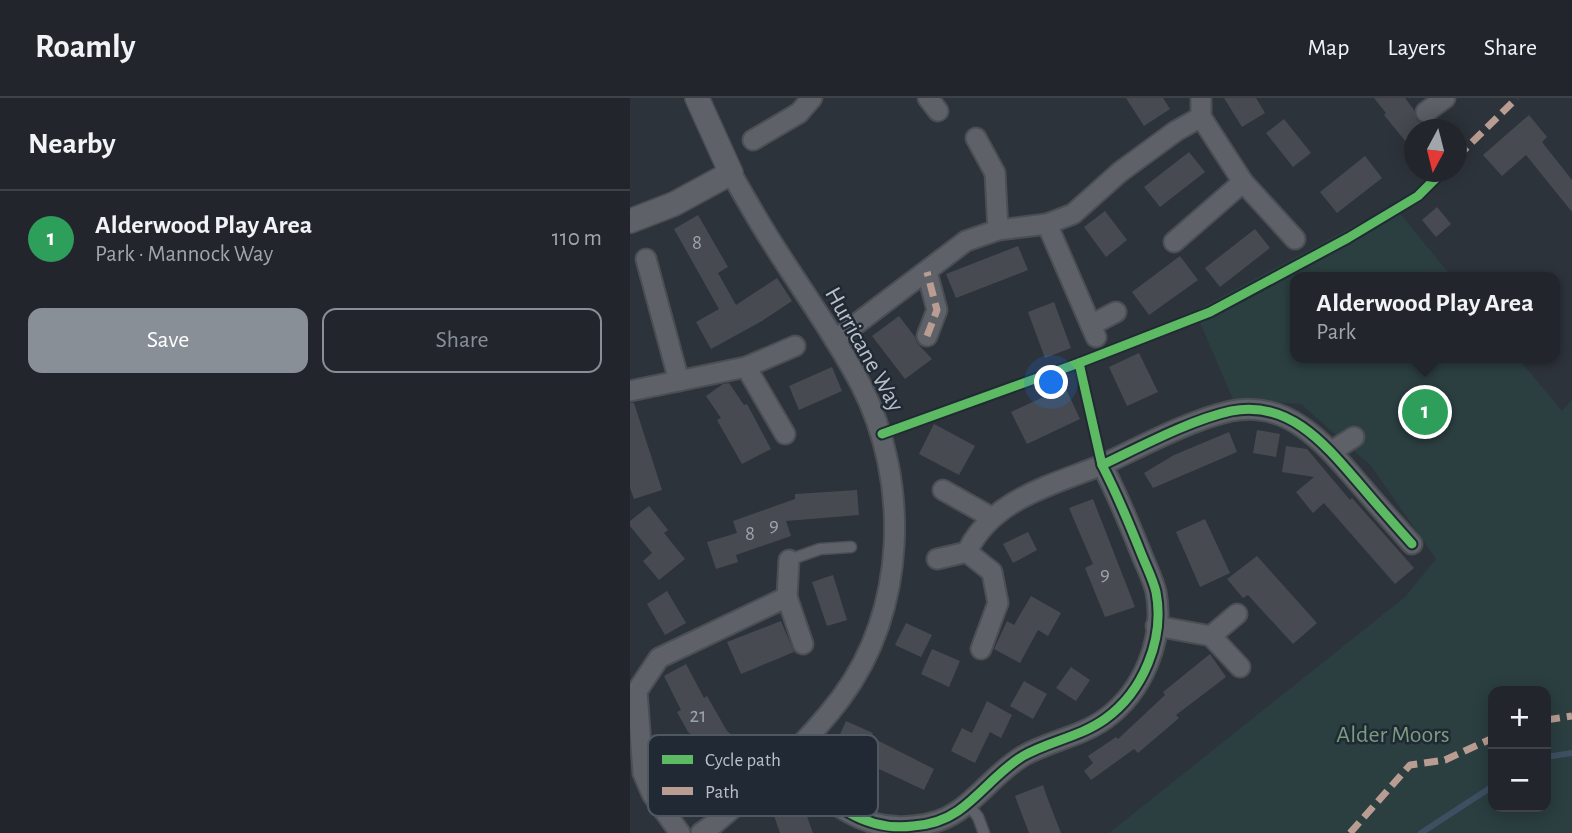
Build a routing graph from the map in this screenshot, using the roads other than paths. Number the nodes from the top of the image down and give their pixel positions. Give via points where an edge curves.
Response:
1 (697, 98) edge
2 (812, 98) edge
3 (1445, 98) edge
4 (1201, 108) edge
5 (1426, 112) dead end
6 (976, 138) dead end
7 (753, 140) dead end
8 (731, 173) junction
9 (1243, 182) junction
10 (630, 221) edge
11 (1047, 224) junction
12 (998, 230) junction
13 (1295, 239) dead end
14 (1174, 242) dead end
15 (646, 259) dead end
16 (927, 272) junction
17 (1116, 312) dead end
18 (927, 336) dead end
19 (835, 340) junction
20 (795, 346) dead end
21 (746, 366) junction
22 (678, 381) junction
23 (630, 391) edge
24 (785, 434) dead end
25 (1354, 437) dead end
26 (1332, 451) junction
27 (1102, 465) junction
28 (943, 490) dead end
29 (991, 517) junction
30 (1412, 544) dead end
31 (851, 547) dead end
32 (967, 552) junction
33 (937, 559) dead end
34 (789, 560) joint
35 (787, 597) junction
36 (1237, 614) dead end
37 (1156, 626) junction
38 (1211, 636) junction
39 (803, 644) dead end
40 (981, 649) dead end
41 (1240, 667) dead end
42 (633, 684) edge
43 (809, 735) edge
44 (648, 785) edge
45 (968, 804) junction
46 (668, 816) edge
47 (723, 816) edge
48 (848, 816) edge
49 (862, 827) edge
50 (680, 833) edge
51 (701, 833) edge
52 (984, 833) edge

1 - 8 street, Hurricane Way
2 - 7 street via 800,113
3 - 5 street
4 - 9 street
4 - 11 street via 1073,214
6 - 12 street via 995,173
8 - 10 street via 674,204
8 - 19 street, Hurricane Way
9 - 13 street
9 - 14 street
11 - 12 street
11 - 17 street via 1094,331
12 - 16 street via 966,242
15 - 22 street
16 - 18 street via 937,310
16 - 19 street
19 - 43 street, Hurricane Way via 862,386 882,434 895,514 893,554 883,610 866,657 842,697
20 - 21 street
21 - 22 street
21 - 24 street
22 - 23 street
25 - 26 street
26 - 27 street via 1284,416 1240,410 1186,427
26 - 30 street
27 - 29 street via 1030,494
27 - 37 street via 1153,581
28 - 29 street
29 - 32 street
31 - 34 lane via 820,549
32 - 33 street
32 - 40 street via 992,572 998,603
34 - 35 street
35 - 39 street
35 - 42 street via 659,658
36 - 38 street
37 - 38 street
37 - 45 street via 1144,673 1115,712 1020,758
38 - 41 street
42 - 44 street
45 - 49 street via 919,826
45 - 52 lane
46 - 50 street
47 - 51 street, Hurricane Way
48 - 49 street

